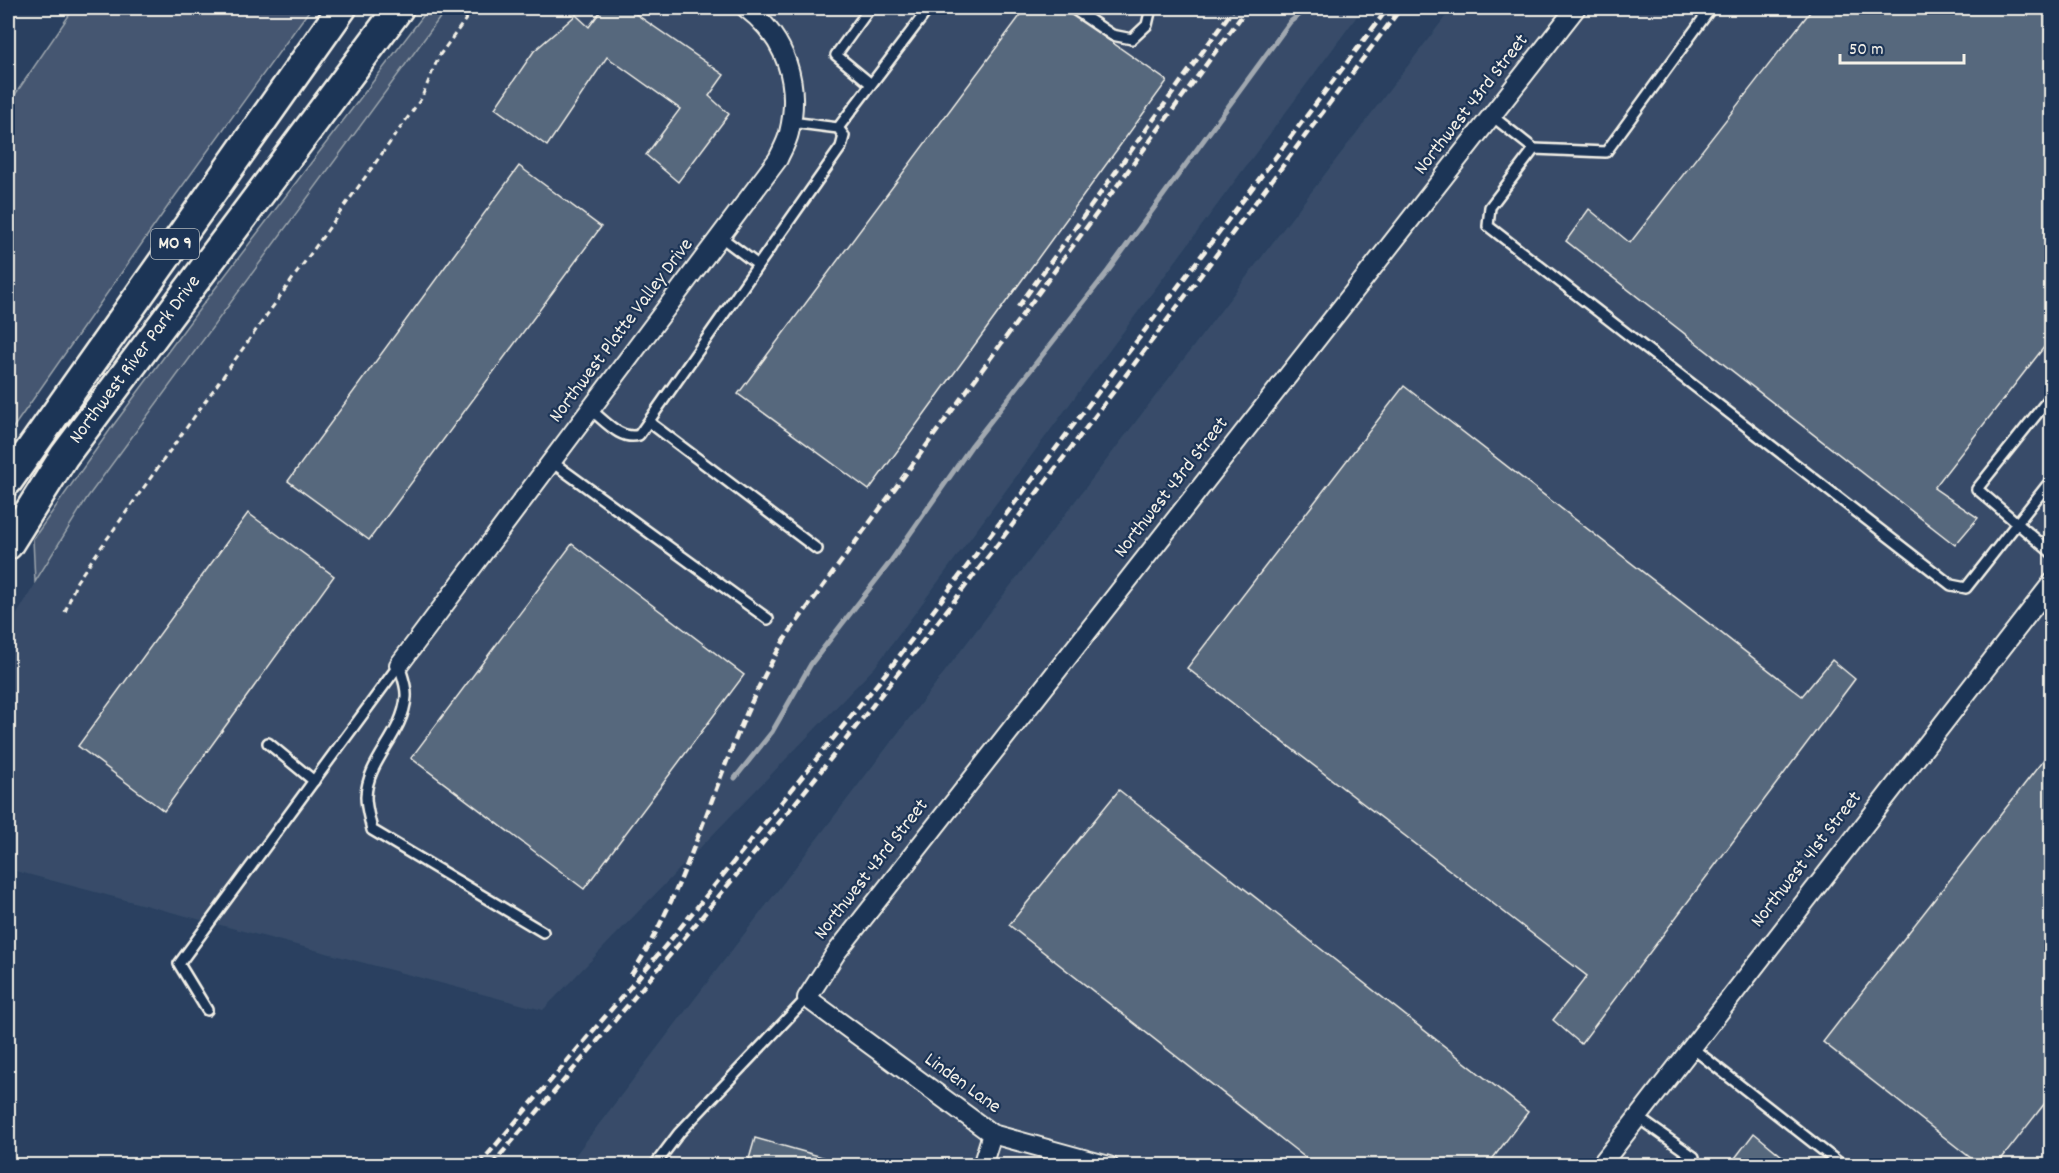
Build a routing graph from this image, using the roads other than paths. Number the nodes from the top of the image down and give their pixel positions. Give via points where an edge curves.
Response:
1 (342, 8) edge
2 (399, 8) edge
3 (746, 8) edge
4 (870, 8) edge
5 (929, 8) edge
6 (1072, 8) edge
7 (1151, 8) edge
8 (1576, 8) edge
9 (1711, 8) edge
10 (871, 84) junction
11 (1492, 116) junction
12 (791, 122) junction
13 (838, 128) junction
14 (1534, 149) junction
15 (721, 237) junction
16 (758, 266) junction
17 (2052, 395) edge
18 (591, 410) junction
19 (649, 422) junction
20 (552, 462) junction
21 (2052, 479) edge
22 (8, 481) edge
23 (2017, 523) junction
24 (8, 545) edge
25 (817, 549) dead end
26 (2052, 553) edge
27 (2052, 583) edge
28 (768, 619) dead end
29 (399, 665) junction
30 (268, 743) dead end
31 (314, 781) junction
32 (543, 932) dead end
33 (807, 998) junction
34 (207, 1010) dead end
35 (1691, 1047) junction
36 (1637, 1117) junction
37 (992, 1134) junction
38 (654, 1166) edge
39 (982, 1166) edge
40 (1109, 1166) edge
41 (1600, 1166) edge
42 (1688, 1166) edge
43 (1843, 1166) edge

1 - 22 main road, Northwest River Park Drive / MO 9
2 - 24 main road, Northwest River Park Drive / MO 9 via 64,456
3 - 12 street, Northwest Platte Valley Drive via 774,35 788,60 793,88
4 - 10 lane via 836,55
5 - 10 lane
6 - 7 lane via 1112,35 1132,39 1147,25
8 - 11 street, Northwest 43rd Street
9 - 14 lane via 1606,152
10 - 13 lane
11 - 14 lane
11 - 33 street, Northwest 43rd Street via 836,953
12 - 13 lane
12 - 15 street, Northwest Platte Valley Drive via 778,159
13 - 16 lane via 844,136 841,147
14 - 23 lane via 1490,207 1488,226 1951,585 1966,588
15 - 16 lane
15 - 18 street, Northwest Platte Valley Drive
16 - 19 lane
17 - 23 lane via 1977,489
18 - 19 lane via 632,438
18 - 20 street, Northwest Platte Valley Drive
19 - 25 lane
20 - 28 lane
20 - 29 street, Northwest Platte Valley Drive
21 - 23 lane
23 - 26 lane
27 - 35 street, Northwest 41st Street
29 - 31 lane
29 - 32 lane via 406,696 398,728 369,780 366,798 372,830
30 - 31 lane
31 - 34 lane via 179,964
33 - 37 street, Linden Lane
33 - 38 lane via 679,1134
35 - 36 street, Northwest 41st Street
35 - 43 lane
36 - 41 street, Northwest 41st Street
36 - 42 lane via 1694,1157
37 - 39 street
37 - 40 street, Linden Lane

